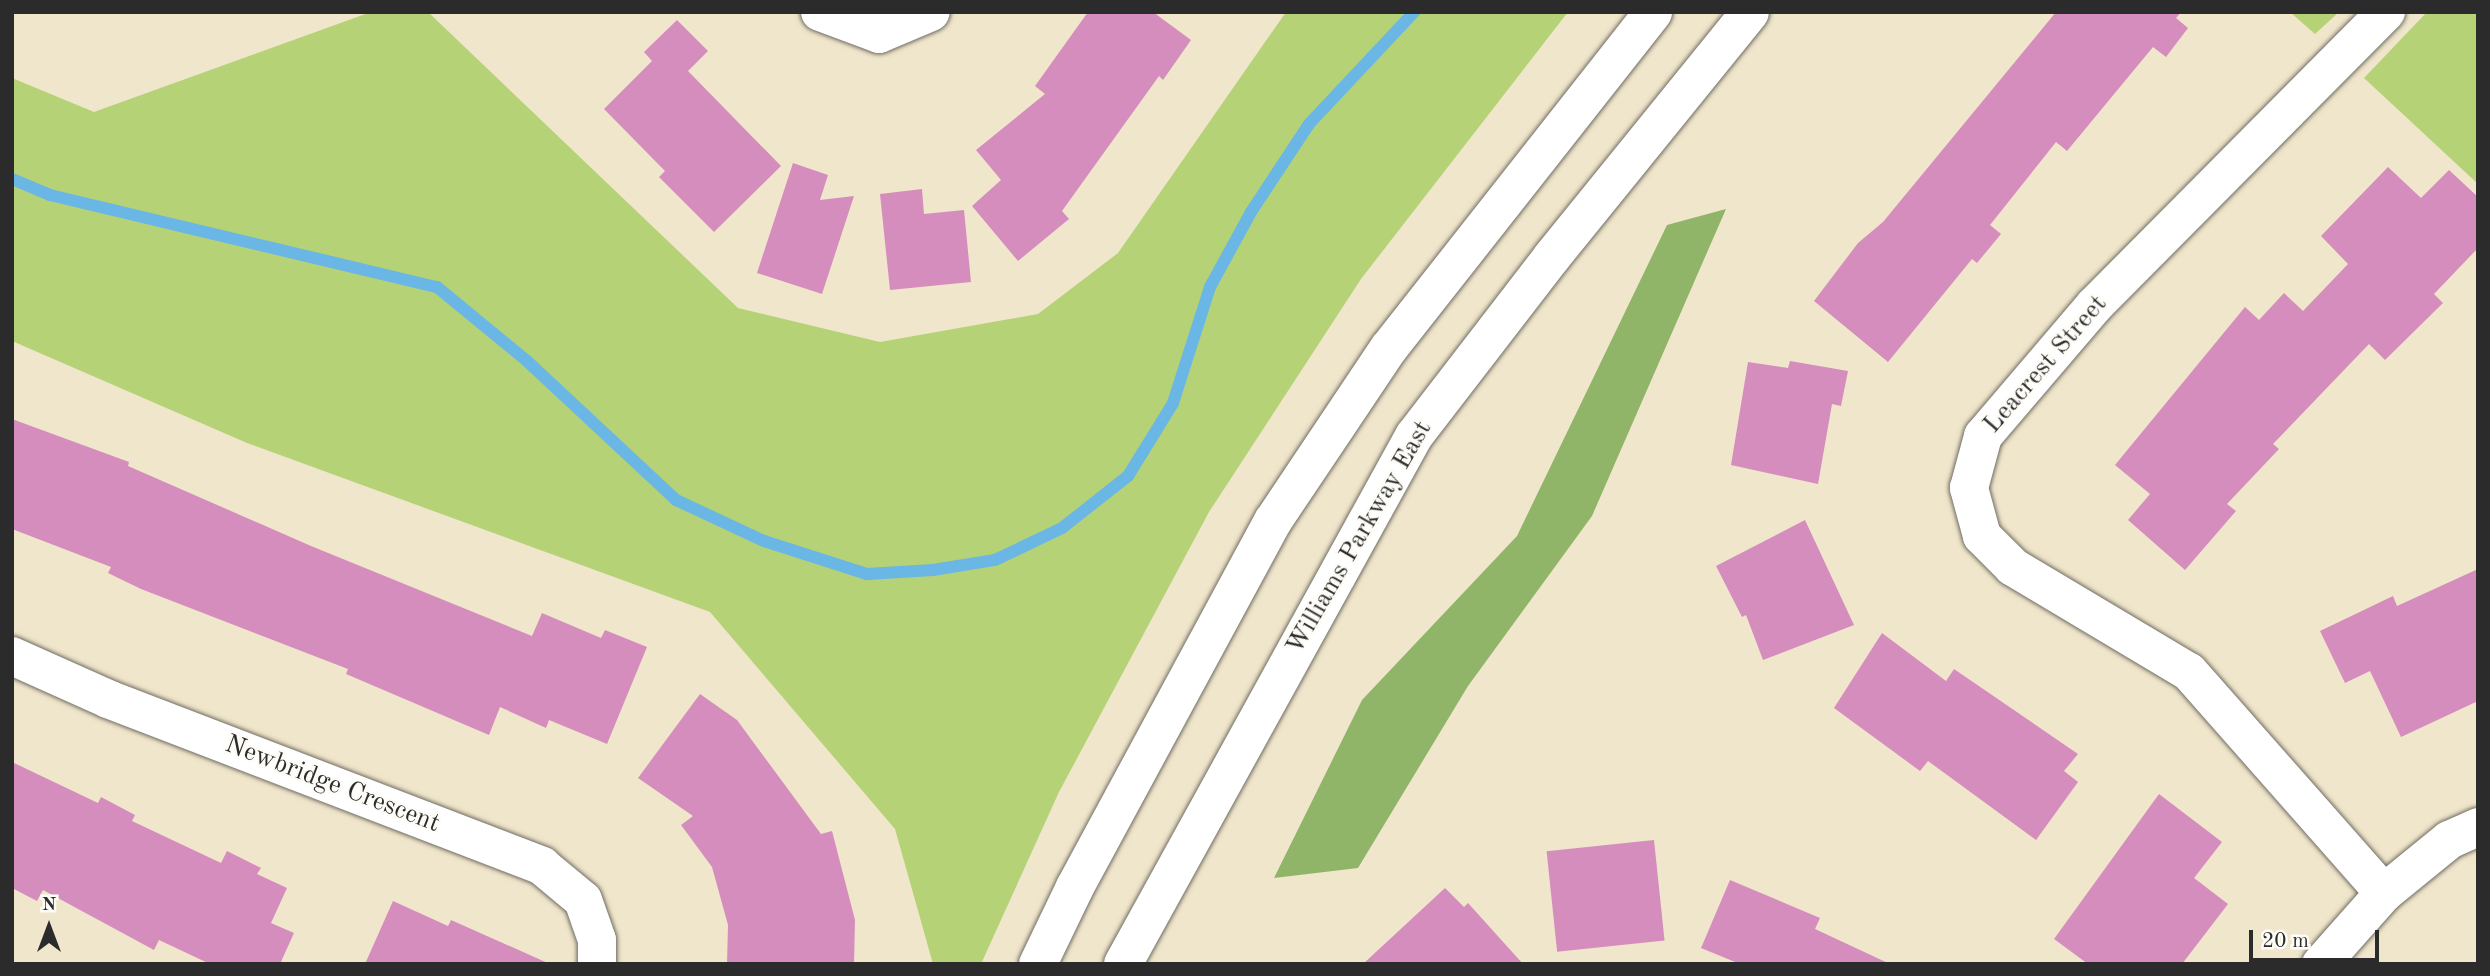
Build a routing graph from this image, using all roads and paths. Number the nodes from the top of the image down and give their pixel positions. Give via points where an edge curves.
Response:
1 (820, 12) edge
2 (931, 12) edge
3 (1653, 12) edge
4 (1750, 12) edge
5 (2386, 12) edge
6 (12, 656) edge
7 (2478, 827) edge
8 (2384, 893) junction
9 (597, 964) edge
10 (1038, 964) edge
11 (1123, 964) edge
12 (2321, 964) edge

1 - 2 main road via 879,34
3 - 10 main road via 1389,348 1273,521
4 - 11 main road, Williams Parkway East via 1414,436
5 - 8 main road, Leacrest Street via 2095,305 1983,436 1969,488 1982,536 2012,568 2189,672
6 - 9 main road, Newbridge Crescent via 108,699 542,866 583,900 597,940
7 - 8 main road via 2449,840
8 - 12 main road

